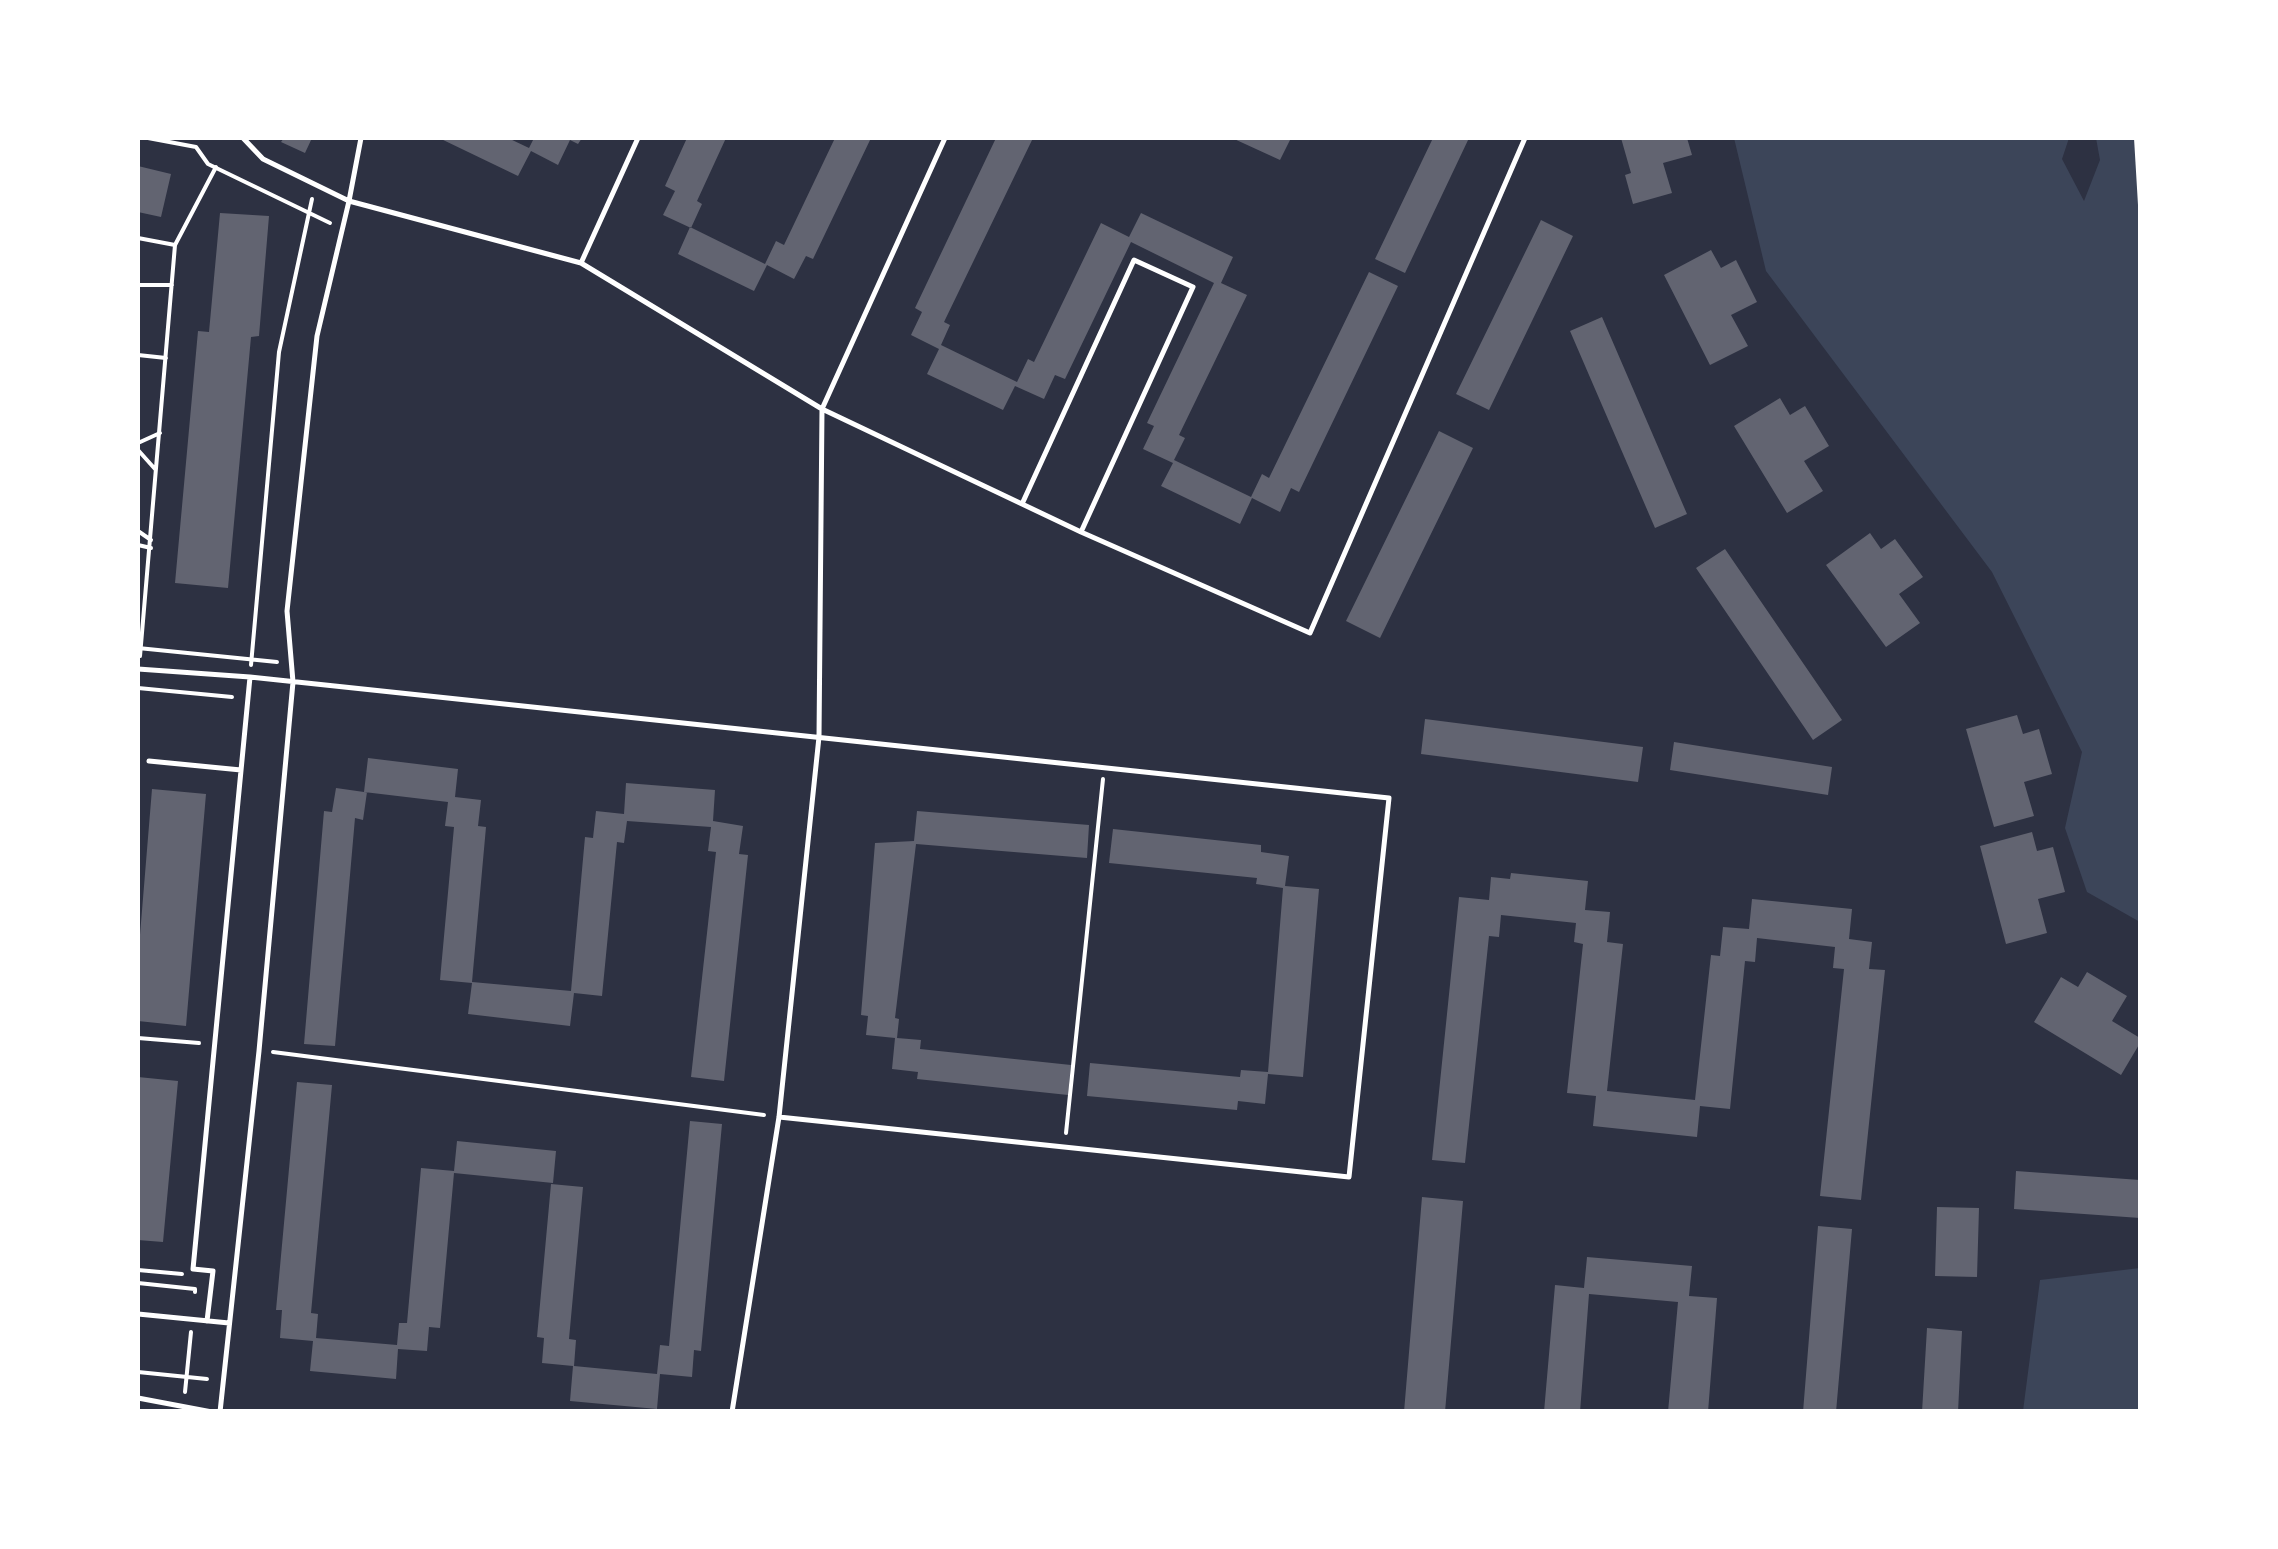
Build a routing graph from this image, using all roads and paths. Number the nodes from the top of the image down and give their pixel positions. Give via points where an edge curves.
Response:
1 (148, 138) edge
2 (242, 138) edge
3 (360, 138) edge
4 (638, 138) edge
5 (945, 138) edge
6 (1525, 138) edge
7 (2136, 138) edge
8 (216, 167) junction
9 (315, 184) junction
10 (349, 201) junction
11 (2140, 204) edge
12 (309, 213) junction
13 (342, 229) junction
14 (138, 238) edge
15 (175, 245) junction
16 (581, 262) junction
17 (172, 285) junction
18 (138, 286) edge
19 (138, 355) edge
20 (166, 358) junction
21 (822, 409) junction
22 (160, 433) junction
23 (138, 446) edge
24 (157, 471) junction
25 (1022, 504) junction
26 (138, 531) edge
27 (1081, 532) junction
28 (151, 540) junction
29 (138, 545) edge
30 (150, 548) junction
31 (140, 649) edge
32 (252, 658) junction
33 (292, 664) junction
34 (138, 668) edge
35 (250, 677) junction
36 (293, 682) junction
37 (138, 688) edge
38 (248, 698) junction
39 (819, 737) junction
40 (149, 761) dead end
41 (1104, 768) junction
42 (241, 770) junction
43 (259, 1050) junction
44 (779, 1117) junction
45 (1065, 1147) junction
46 (193, 1269) junction
47 (138, 1270) edge
48 (138, 1314) edge
49 (207, 1321) junction
50 (230, 1323) junction
51 (138, 1372) edge
52 (223, 1380) junction
53 (138, 1398) edge
54 (216, 1412) edge
55 (732, 1412) edge

1 - 8 path via 196,148
2 - 9 lane via 263,159
3 - 10 lane
4 - 16 lane
5 - 21 lane
6 - 27 lane via 1310,633
7 - 11 path
8 - 12 path
8 - 15 path
9 - 10 lane
9 - 12 path
10 - 13 lane
10 - 16 lane
12 - 13 path
12 - 32 path via 280,352
13 - 33 lane via 317,336 287,611
14 - 15 path
15 - 17 path
16 - 21 lane
17 - 18 path
17 - 20 path
19 - 20 path
20 - 22 path
21 - 25 lane
21 - 39 lane
22 - 23 path
22 - 24 path
23 - 24 path
24 - 28 path
25 - 27 lane
25 - 27 lane via 1134,260 1194,287
26 - 28 path
28 - 30 path
29 - 30 path
30 - 31 path
31 - 32 path
31 - 34 path
32 - 33 path
32 - 35 path
33 - 36 lane
34 - 35 lane
35 - 36 lane
35 - 38 lane
36 - 39 lane
36 - 43 lane
37 - 38 path
38 - 42 lane
39 - 41 lane
39 - 44 lane
40 - 42 lane
41 - 45 path
41 - 45 lane via 1389,798 1356,1120 1350,1177
42 - 46 lane
43 - 44 path
43 - 50 lane
44 - 45 lane
44 - 55 lane
46 - 47 path via 181,1275
46 - 49 lane via 213,1271
48 - 49 lane
49 - 50 lane
50 - 52 lane
51 - 52 path
52 - 54 lane
53 - 54 lane

